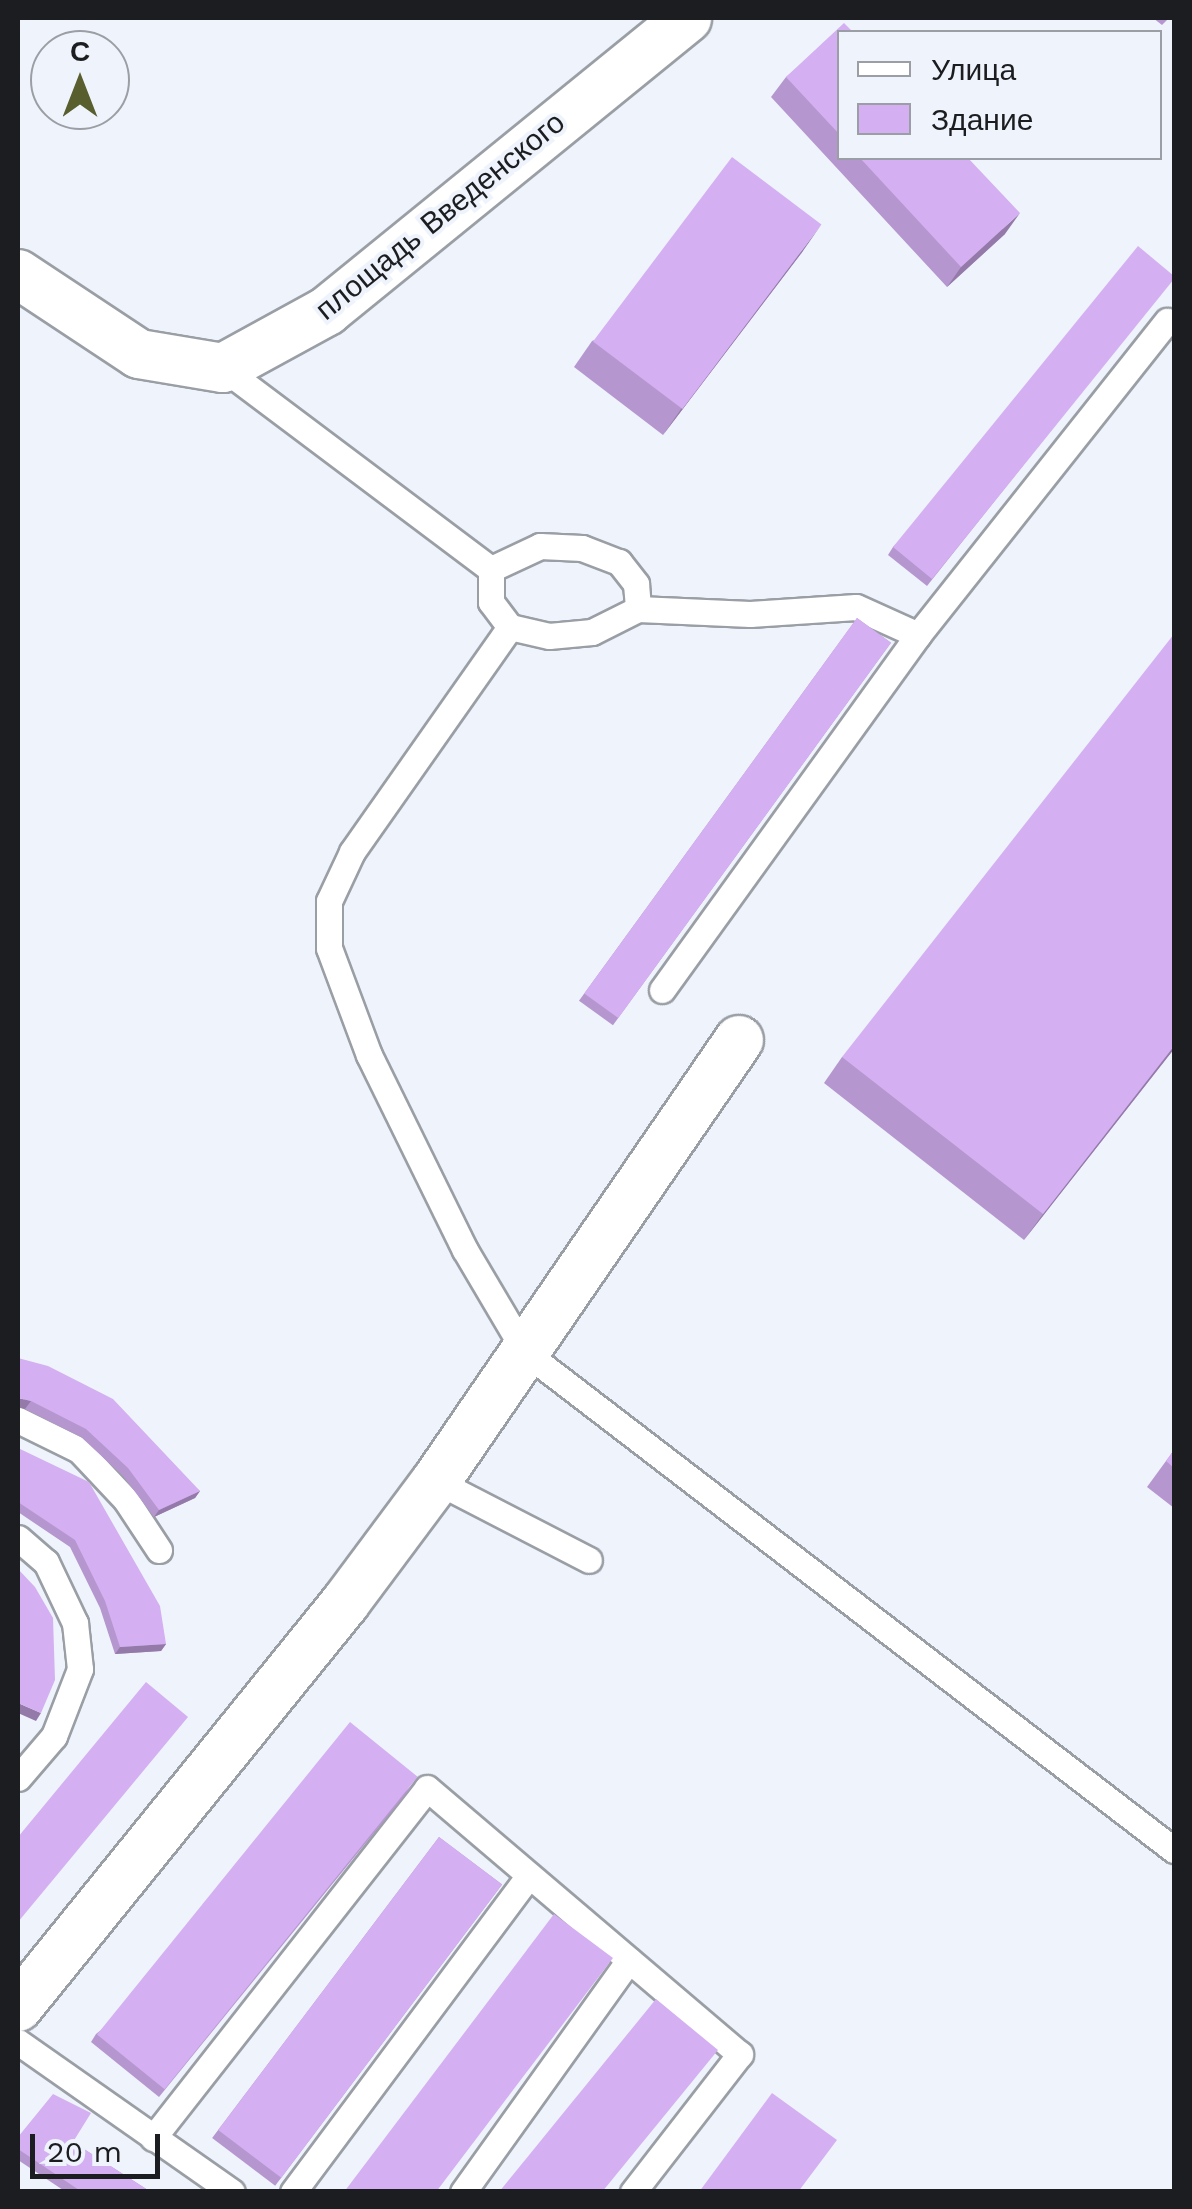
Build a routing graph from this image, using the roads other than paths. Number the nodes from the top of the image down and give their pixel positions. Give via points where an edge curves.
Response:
1 (687, 18) edge
2 (18, 274) edge
3 (1167, 321) dead end
4 (223, 368) junction
5 (492, 569) junction
6 (638, 610) junction
7 (510, 626) junction
8 (918, 635) junction
9 (662, 990) dead end
10 (739, 1040) dead end
11 (526, 1353) junction
12 (18, 1420) edge
13 (436, 1481) junction
14 (18, 1538) edge
15 (158, 1550) dead end
16 (589, 1560) dead end
17 (18, 1778) edge
18 (1174, 1850) edge
19 (527, 1878) junction
20 (630, 1960) junction
21 (18, 2007) edge
22 (18, 2042) edge
23 (153, 2138) junction
24 (232, 2192) edge
25 (293, 2192) edge
26 (463, 2192) edge
27 (633, 2192) edge

1 - 4 street, площадь Введенского via 327,311
2 - 4 street via 139,354
3 - 8 lane
4 - 5 lane
5 - 6 lane via 540,546 582,548 618,562 636,584
5 - 7 lane via 491,602
6 - 7 lane via 592,632 550,636
6 - 8 lane via 750,614 856,607
7 - 11 lane via 352,852 329,901 329,948 369,1055 465,1250
8 - 9 lane
10 - 11 street
11 - 13 street
11 - 18 lane
12 - 15 lane via 79,1450 126,1500
13 - 16 lane
13 - 21 street
14 - 17 lane via 46,1562 61,1593 75,1623 80,1669 54,1736
19 - 20 lane
19 - 23 lane via 427,1788
19 - 25 lane
20 - 26 lane
20 - 27 lane via 740,2054
22 - 23 lane
23 - 24 lane

